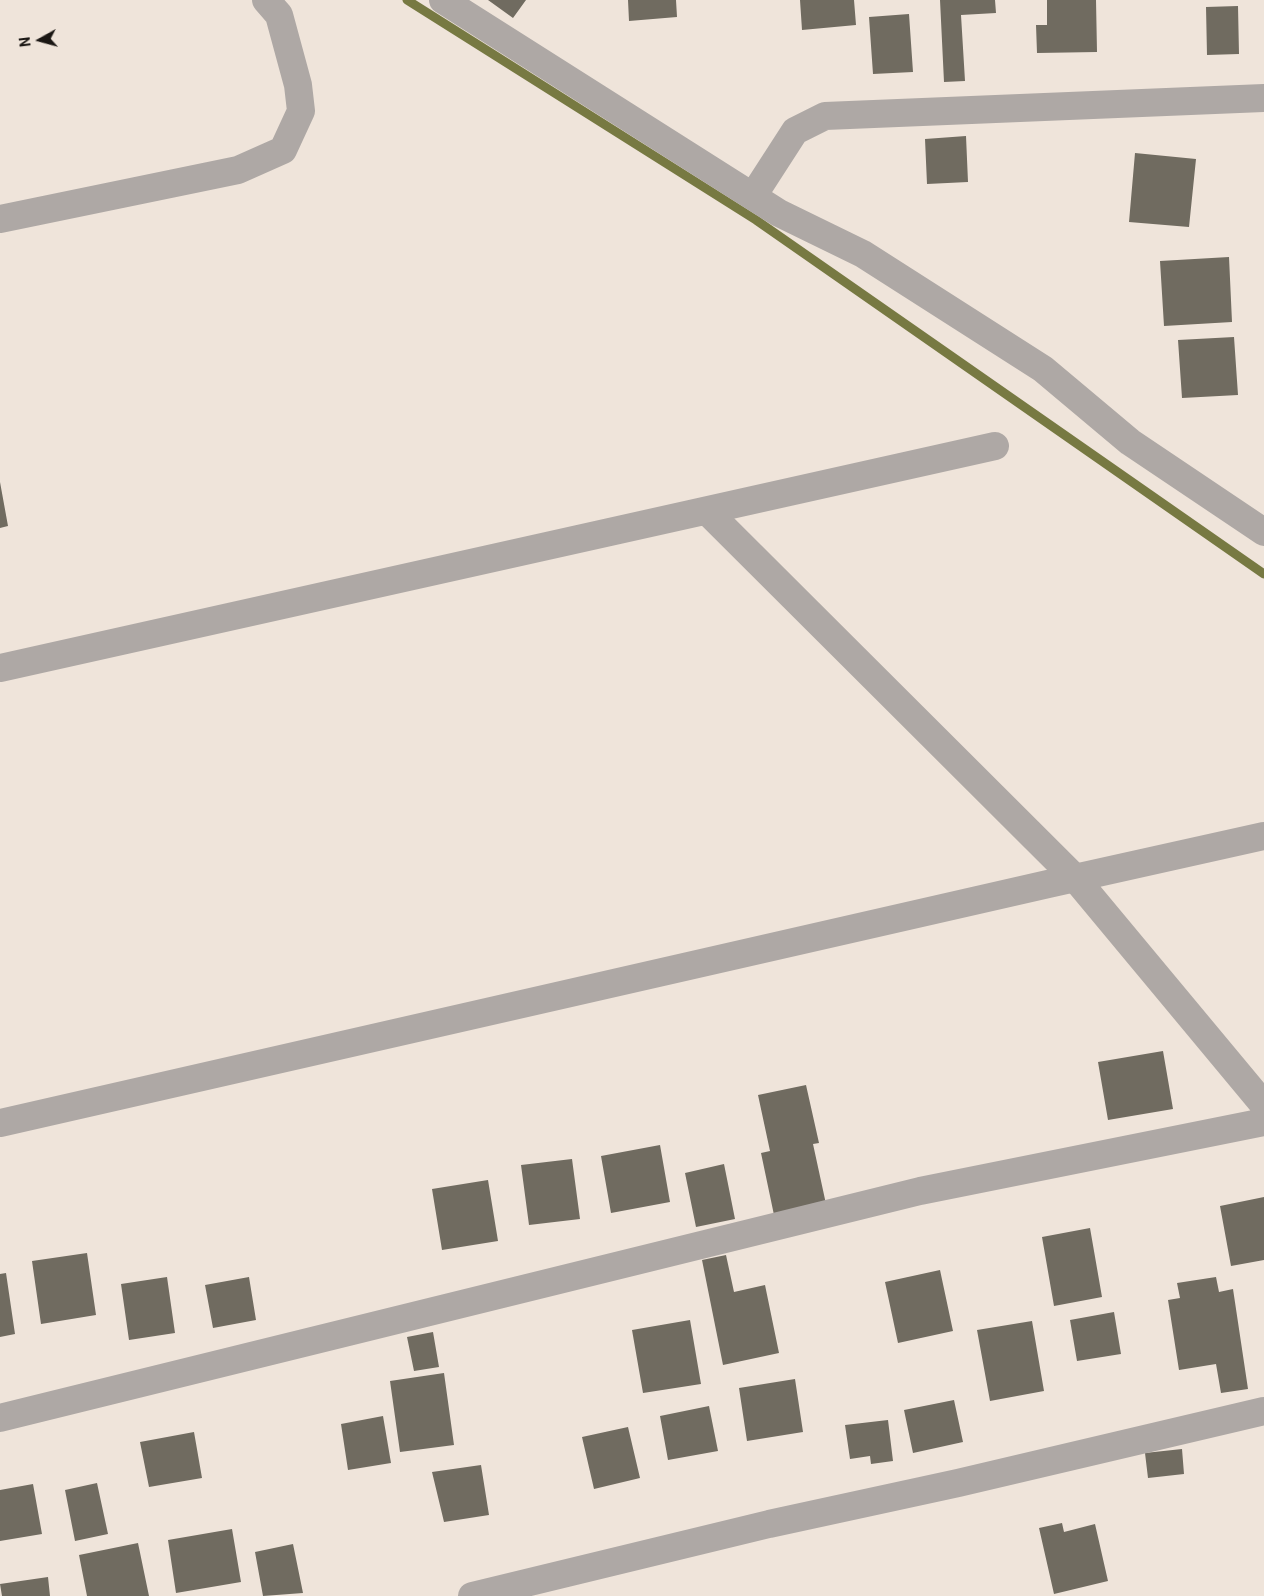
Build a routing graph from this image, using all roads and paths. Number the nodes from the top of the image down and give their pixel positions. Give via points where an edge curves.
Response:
1 (266, 0) edge
2 (443, 0) edge
3 (1264, 98) edge
4 (753, 196) junction
5 (0, 219) edge
6 (995, 446) dead end
7 (708, 512) junction
8 (1264, 532) edge
9 (0, 668) edge
10 (1264, 836) edge
11 (1076, 879) junction
12 (1264, 1105) edge
13 (1264, 1122) edge
14 (0, 1123) edge
15 (1264, 1411) edge
16 (0, 1418) edge
17 (472, 1596) edge

1 - 5 street via 279,14 302,111 283,150 238,170
2 - 4 street
3 - 4 street via 825,116 795,131
4 - 8 street via 779,213 863,254 1042,370 1130,442
6 - 7 street
7 - 9 street
7 - 11 street
10 - 11 street
11 - 12 street
11 - 14 street
13 - 16 street via 920,1191
15 - 17 street via 769,1524

